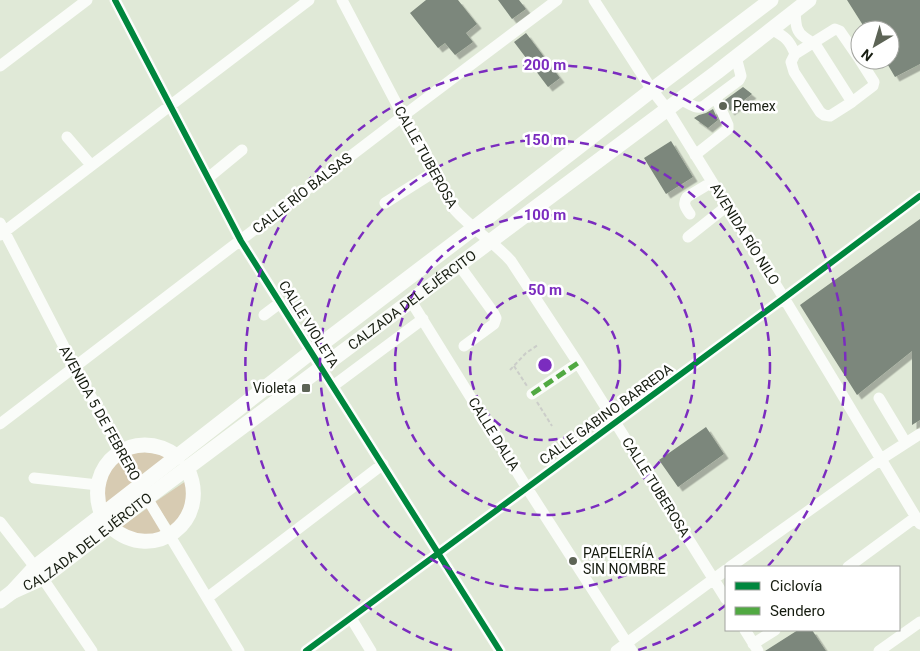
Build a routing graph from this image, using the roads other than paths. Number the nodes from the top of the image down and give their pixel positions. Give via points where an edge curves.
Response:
1 (86, 0) edge
2 (115, 0) edge
3 (309, 0) edge
4 (342, 0) edge
5 (557, 0) edge
6 (594, 0) edge
7 (771, 0) edge
8 (809, 0) edge
9 (794, 12) junction
10 (771, 29) junction
11 (813, 42) junction
12 (850, 46) edge
13 (0, 51) edge
14 (795, 54) junction
15 (736, 57) junction
16 (4, 64) edge
17 (866, 70) edge
18 (652, 90) junction
19 (716, 98) junction
20 (680, 99) junction
21 (852, 102) junction
22 (170, 105) junction
23 (667, 109) junction
24 (403, 116) junction
25 (67, 137) dead end
26 (242, 150) dead end
27 (695, 155) junction
28 (91, 165) junction
29 (434, 172) junction
30 (208, 178) junction
31 (712, 182) junction
32 (920, 196) edge
33 (385, 203) dead end
34 (727, 206) junction
35 (690, 214) dead end
36 (474, 228) junction
37 (1, 230) edge
38 (688, 237) dead end
39 (240, 241) junction
40 (491, 242) junction
41 (459, 266) junction
42 (784, 298) junction
43 (411, 301) junction
44 (280, 303) junction
45 (398, 311) junction
46 (264, 316) dead end
47 (423, 319) junction
48 (411, 328) junction
49 (464, 346) dead end
50 (311, 352) junction
51 (339, 355) junction
52 (578, 364) junction
53 (74, 366) junction
54 (322, 368) junction
55 (351, 372) junction
56 (332, 386) junction
57 (532, 394) dead end
58 (880, 398) dead end
59 (615, 423) junction
60 (0, 424) edge
61 (920, 434) edge
62 (906, 443) junction
63 (121, 451) junction
64 (881, 459) junction
65 (182, 462) junction
66 (382, 464) junction
67 (34, 478) dead end
68 (98, 485) junction
69 (527, 488) junction
70 (144, 492) junction
71 (918, 520) edge
72 (107, 521) junction
73 (0, 522) edge
74 (169, 536) junction
75 (439, 553) junction
76 (731, 566) edge
77 (849, 566) edge
78 (725, 571) edge
79 (39, 573) junction
80 (714, 579) junction
81 (6, 597) edge
82 (206, 598) junction
83 (725, 598) edge
84 (351, 618) junction
85 (920, 622) edge
86 (746, 631) edge
87 (774, 631) edge
88 (629, 647) edge
89 (756, 648) edge
90 (92, 651) edge
91 (238, 651) edge
92 (306, 651) edge
93 (371, 651) edge
94 (500, 651) edge
95 (616, 651) edge
96 (879, 651) edge

1 - 16 street
2 - 22 street, CALLE VIOLETA
3 - 22 street
4 - 24 street, CALLE TUBEROSA
5 - 24 street, CALLE RÍO BALSAS
6 - 18 street, AVENIDA RÍO NILO
7 - 18 main road, CALZADA DEL EJÉRCITO
8 - 9 main road, CALZADA DEL EJÉRCITO
9 - 10 main road, CALZADA DEL EJÉRCITO
9 - 11 street via 797,30
10 - 14 street via 791,43
10 - 15 main road, CALZADA DEL EJÉRCITO
11 - 12 street via 835,29
11 - 14 street
11 - 21 street
13 - 16 street
14 - 21 street via 791,62 794,72 820,112 830,116
15 - 19 street via 741,76
15 - 20 main road, CALZADA DEL EJÉRCITO
17 - 21 street via 873,86
18 - 23 street, AVENIDA RÍO NILO
18 - 36 main road, CALZADA DEL EJÉRCITO
19 - 20 street via 702,108
19 - 27 street via 728,129
20 - 23 main road, CALZADA DEL EJÉRCITO
22 - 28 street
22 - 30 street, CALLE VIOLETA
23 - 27 street, AVENIDA RÍO NILO
23 - 40 main road, CALZADA DEL EJÉRCITO
24 - 29 street, CALLE TUBEROSA
24 - 39 street, CALLE RÍO BALSAS
25 - 28 street
26 - 30 street
27 - 31 street, AVENIDA RÍO NILO
28 - 37 street
29 - 33 street
29 - 36 street, CALLE TUBEROSA via 455,210
30 - 39 street, CALLE VIOLETA
31 - 34 street, AVENIDA RÍO NILO
31 - 35 street via 684,201
32 - 42 street, CALLE GABINO BARREDA
34 - 38 street
34 - 42 street, AVENIDA RÍO NILO
36 - 40 street, CALLE TUBEROSA
36 - 50 main road, CALZADA DEL EJÉRCITO
37 - 53 street, AVENIDA 5 DE FEBRERO
39 - 44 street, CALLE VIOLETA
39 - 53 street, CALLE RÍO BALSAS
40 - 41 main road, CALZADA DEL EJÉRCITO
40 - 52 street, CALLE TUBEROSA via 512,261
41 - 43 main road, CALZADA DEL EJÉRCITO
41 - 49 street via 496,318 494,324
42 - 59 street, CALLE GABINO BARREDA
42 - 64 street, AVENIDA RÍO NILO
43 - 45 main road, CALZADA DEL EJÉRCITO
43 - 47 street, CALLE DALIA
44 - 46 street
44 - 50 street, CALLE VIOLETA
45 - 48 street
45 - 51 main road, CALZADA DEL EJÉRCITO
47 - 48 street
47 - 69 street, CALLE DALIA
48 - 55 street
50 - 54 street, CALLE VIOLETA
50 - 65 main road, CALZADA DEL EJÉRCITO
51 - 54 main road, CALZADA DEL EJÉRCITO
51 - 55 street
52 - 57 street
52 - 59 street, CALLE TUBEROSA
53 - 60 street, CALLE RÍO BALSAS
53 - 63 street, AVENIDA 5 DE FEBRERO
54 - 56 street, CALLE VIOLETA
54 - 65 main road, CALZADA DEL EJÉRCITO
55 - 56 street
56 - 66 street, CALLE VIOLETA
58 - 62 street
59 - 69 street, CALLE GABINO BARREDA
59 - 80 street, CALLE TUBEROSA
61 - 62 street
62 - 64 street
63 - 65 main road via 153,445 165,448
63 - 68 main road via 108,462
63 - 70 street, AVENIDA 5 DE FEBRERO
64 - 71 street, AVENIDA RÍO NILO
64 - 76 street
65 - 70 main road, CALZADA DEL EJÉRCITO
65 - 74 main road via 191,476 193,504 180,527
66 - 75 street, CALLE VIOLETA
66 - 82 street
67 - 68 street
68 - 72 main road via 97,497
69 - 75 street, CALLE GABINO BARREDA
69 - 88 street, CALLE DALIA
70 - 72 main road, CALZADA DEL EJÉRCITO
70 - 74 street, AVENIDA 5 DE FEBRERO
71 - 77 street
72 - 74 main road via 116,531 140,541
72 - 79 main road, CALZADA DEL EJÉRCITO
73 - 79 street
74 - 82 street, AVENIDA 5 DE FEBRERO
75 - 84 street, CALLE GABINO BARREDA
75 - 94 street, CALLE VIOLETA
78 - 80 street
79 - 81 main road, CALZADA DEL EJÉRCITO
79 - 90 street
80 - 83 street, CALLE TUBEROSA
80 - 88 street
82 - 91 street, AVENIDA 5 DE FEBRERO
84 - 92 street, CALLE GABINO BARREDA
84 - 93 street
85 - 96 street
86 - 89 street
87 - 89 street
88 - 95 street

